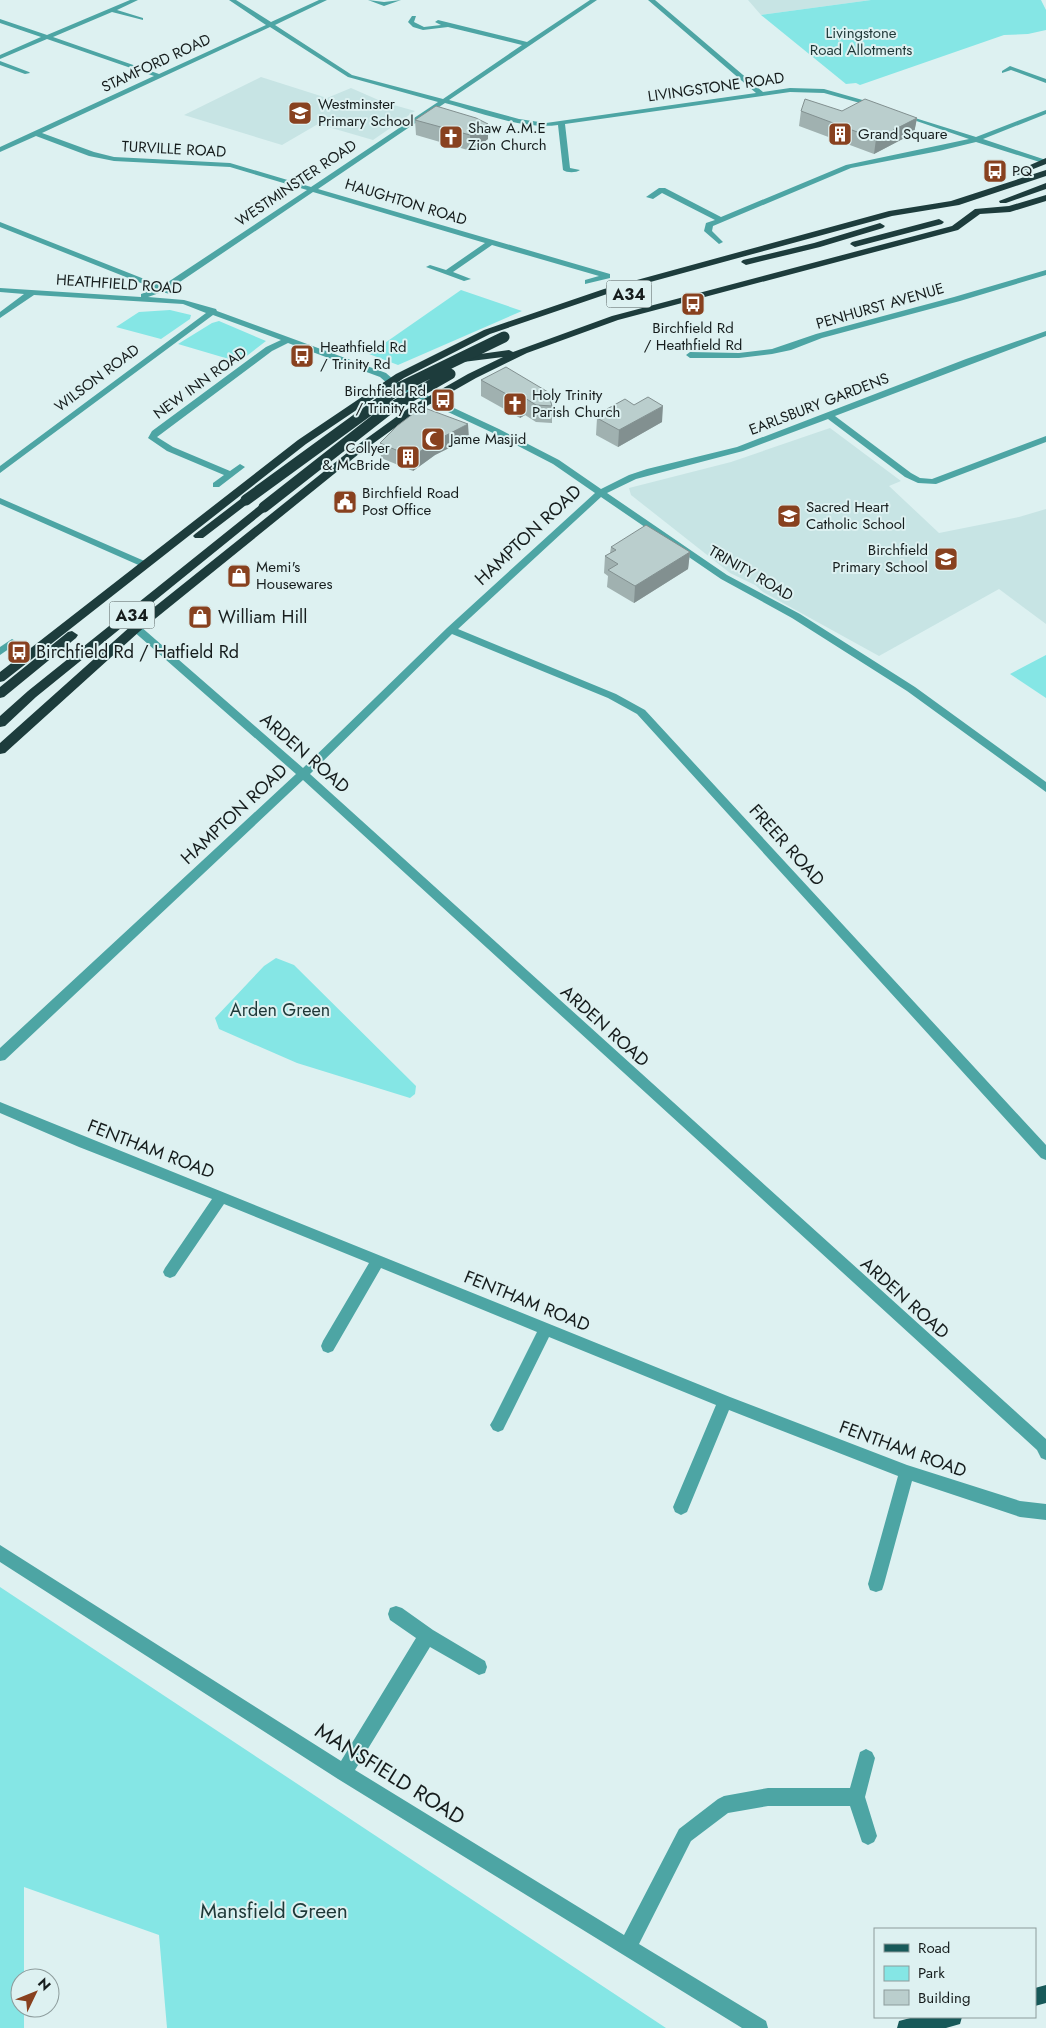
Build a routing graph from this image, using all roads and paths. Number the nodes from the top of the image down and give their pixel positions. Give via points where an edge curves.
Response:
1 (135, 0) edge
2 (232, 0) edge
3 (324, 0) edge
4 (371, 0) edge
5 (398, 0) edge
6 (594, 0) edge
7 (651, 0) edge
8 (112, 10) junction
9 (414, 18) dead end
10 (141, 19) dead end
11 (0, 21) edge
12 (438, 22) dead end
13 (269, 25) junction
14 (447, 25) junction
15 (47, 37) junction
16 (529, 45) junction
17 (0, 56) edge
18 (0, 63) edge
19 (1004, 72) dead end
20 (28, 73) dead end
21 (159, 76) junction
22 (1046, 81) edge
23 (760, 93) junction
24 (445, 101) junction
25 (888, 109) edge
26 (896, 112) edge
27 (1046, 112) edge
28 (561, 124) junction
29 (35, 133) junction
30 (974, 140) junction
31 (0, 150) edge
32 (1045, 162) edge
33 (576, 170) dead end
34 (1046, 173) edge
35 (1046, 186) edge
36 (312, 188) junction
37 (650, 197) dead end
38 (1046, 198) edge
39 (960, 202) junction
40 (978, 211) junction
41 (720, 219) junction
42 (0, 224) edge
43 (491, 242) junction
44 (719, 242) dead end
45 (787, 262) dead end
46 (430, 267) dead end
47 (768, 268) dead end
48 (448, 272) junction
49 (1046, 272) edge
50 (467, 279) dead end
51 (588, 282) dead end
52 (0, 290) edge
53 (164, 290) junction
54 (32, 292) junction
55 (137, 298) junction
56 (184, 302) junction
57 (213, 311) junction
58 (0, 316) edge
59 (578, 320) dead end
60 (1046, 333) edge
61 (288, 340) junction
62 (515, 343) dead end
63 (523, 350) junction
64 (690, 355) dead end
65 (394, 383) junction
66 (427, 397) junction
67 (828, 415) junction
68 (339, 416) junction
69 (1046, 439) edge
70 (240, 467) dead end
71 (0, 470) edge
72 (230, 474) junction
73 (216, 485) dead end
74 (600, 493) junction
75 (0, 501) edge
76 (146, 565) junction
77 (136, 628) junction
78 (451, 630) junction
79 (12, 642) dead end
80 (0, 652) edge
81 (0, 678) edge
82 (0, 694) edge
83 (0, 723) edge
84 (0, 750) edge
85 (303, 774) junction
86 (1046, 788) edge
87 (0, 1056) edge
88 (0, 1108) edge
89 (1046, 1154) edge
90 (221, 1196) junction
91 (378, 1260) junction
92 (170, 1272) dead end
93 (546, 1329) junction
94 (328, 1346) dead end
95 (725, 1402) junction
96 (498, 1425) dead end
97 (1046, 1453) edge
98 (907, 1472) junction
99 (681, 1507) dead end
100 (1046, 1512) edge
101 (0, 1553) edge
102 (876, 1584) dead end
103 (396, 1614) dead end
104 (427, 1636) junction
105 (479, 1667) dead end
106 (866, 1758) dead end
107 (344, 1773) junction
108 (856, 1797) junction
109 (868, 1836) dead end
110 (628, 1947) junction
111 (949, 2018) edge
112 (759, 2028) edge
113 (906, 2028) edge

1 - 8 street
2 - 13 street, LIVINGSTONE ROAD
3 - 13 street, STAMFORD ROAD
4 - 5 street via 384,4
6 - 16 street, WESTMINSTER ROAD
7 - 23 street
8 - 10 street
8 - 15 street
9 - 14 street via 411,22 416,27 427,30
11 - 15 street
12 - 14 street
13 - 21 street, STAMFORD ROAD
13 - 24 street, LIVINGSTONE ROAD via 350,76
14 - 16 street
15 - 17 street
15 - 21 street
16 - 24 street, WESTMINSTER ROAD
18 - 20 street
19 - 22 street via 1010,68
21 - 29 street, STAMFORD ROAD
23 - 25 street, LIVINGSTONE ROAD via 790,90 824,92
23 - 28 street, LIVINGSTONE ROAD
24 - 28 street, LIVINGSTONE ROAD via 519,121
24 - 36 street, WESTMINSTER ROAD
26 - 30 street
27 - 30 street
28 - 33 street via 567,170
29 - 31 street, STAMFORD ROAD
29 - 36 street, TURVILLE ROAD via 114,159 230,165
30 - 32 street
30 - 41 street via 840,168
32 - 39 highway via 983,186
34 - 39 highway, A34
35 - 40 highway
36 - 43 street, HAUGHTON ROAD
36 - 53 street, WESTMINSTER ROAD
37 - 41 street via 662,190
38 - 40 highway via 1010,209
39 - 65 highway via 892,213 607,291 487,332
39 - 82 highway, A34, bridge via 817,245 606,301 516,331 401,388 246,500 97,614
40 - 45 highway
40 - 63 highway via 955,228 621,316
41 - 44 street via 709,225 708,231
42 - 53 street via 142,285
43 - 48 street
43 - 51 street, HAUGHTON ROAD via 607,276
46 - 48 street
47 - 59 highway, A34
48 - 50 street
49 - 64 street, PENHURST AVENUE via 819,336 800,346 742,355
52 - 54 street, HEATHFIELD ROAD
53 - 55 street, WESTMINSTER ROAD
53 - 56 street
54 - 55 street, HEATHFIELD ROAD
54 - 58 street
55 - 56 street, HEATHFIELD ROAD
56 - 57 street, HEATHFIELD ROAD
57 - 61 street, HEATHFIELD ROAD
57 - 71 street, WILSON ROAD
60 - 67 street, EARLSBURY GARDENS
61 - 65 street, HEATHFIELD ROAD via 306,352 354,372
61 - 72 street, NEW INN ROAD via 217,386 152,438
62 - 83 highway, A34, bridge via 464,366 389,409
63 - 65 highway via 450,361
63 - 66 highway
65 - 66 street, HEATHFIELD ROAD
65 - 68 highway
66 - 68 highway via 402,407
66 - 74 street, TRINITY ROAD via 556,462
66 - 77 highway
67 - 69 street via 908,475 933,482
67 - 74 street, EARLSBURY GARDENS via 738,450 616,482
68 - 76 highway
70 - 72 street
72 - 73 street
74 - 78 street, HAMPTON ROAD
74 - 86 street, TRINITY ROAD via 724,577 796,616 911,689
75 - 76 street
76 - 81 highway
77 - 84 highway
77 - 85 street, ARDEN ROAD
78 - 85 street, HAMPTON ROAD
78 - 89 street, FREER ROAD via 612,696 641,712
79 - 80 street
85 - 87 street, HAMPTON ROAD
85 - 97 street, ARDEN ROAD via 1035,1439
88 - 90 street, FENTHAM ROAD
90 - 91 street, FENTHAM ROAD
90 - 92 street
91 - 93 street, FENTHAM ROAD
91 - 94 street
93 - 95 street, FENTHAM ROAD
93 - 96 street
95 - 98 street, FENTHAM ROAD
95 - 99 street
98 - 100 street, FENTHAM ROAD via 1020,1509
98 - 102 street
101 - 107 street, MANSFIELD ROAD
103 - 104 street
104 - 105 street
104 - 107 street
106 - 108 street
107 - 110 street, MANSFIELD ROAD
108 - 109 street
108 - 110 street via 768,1797 724,1805 685,1835
110 - 112 street, MANSFIELD ROAD
111 - 113 main road

